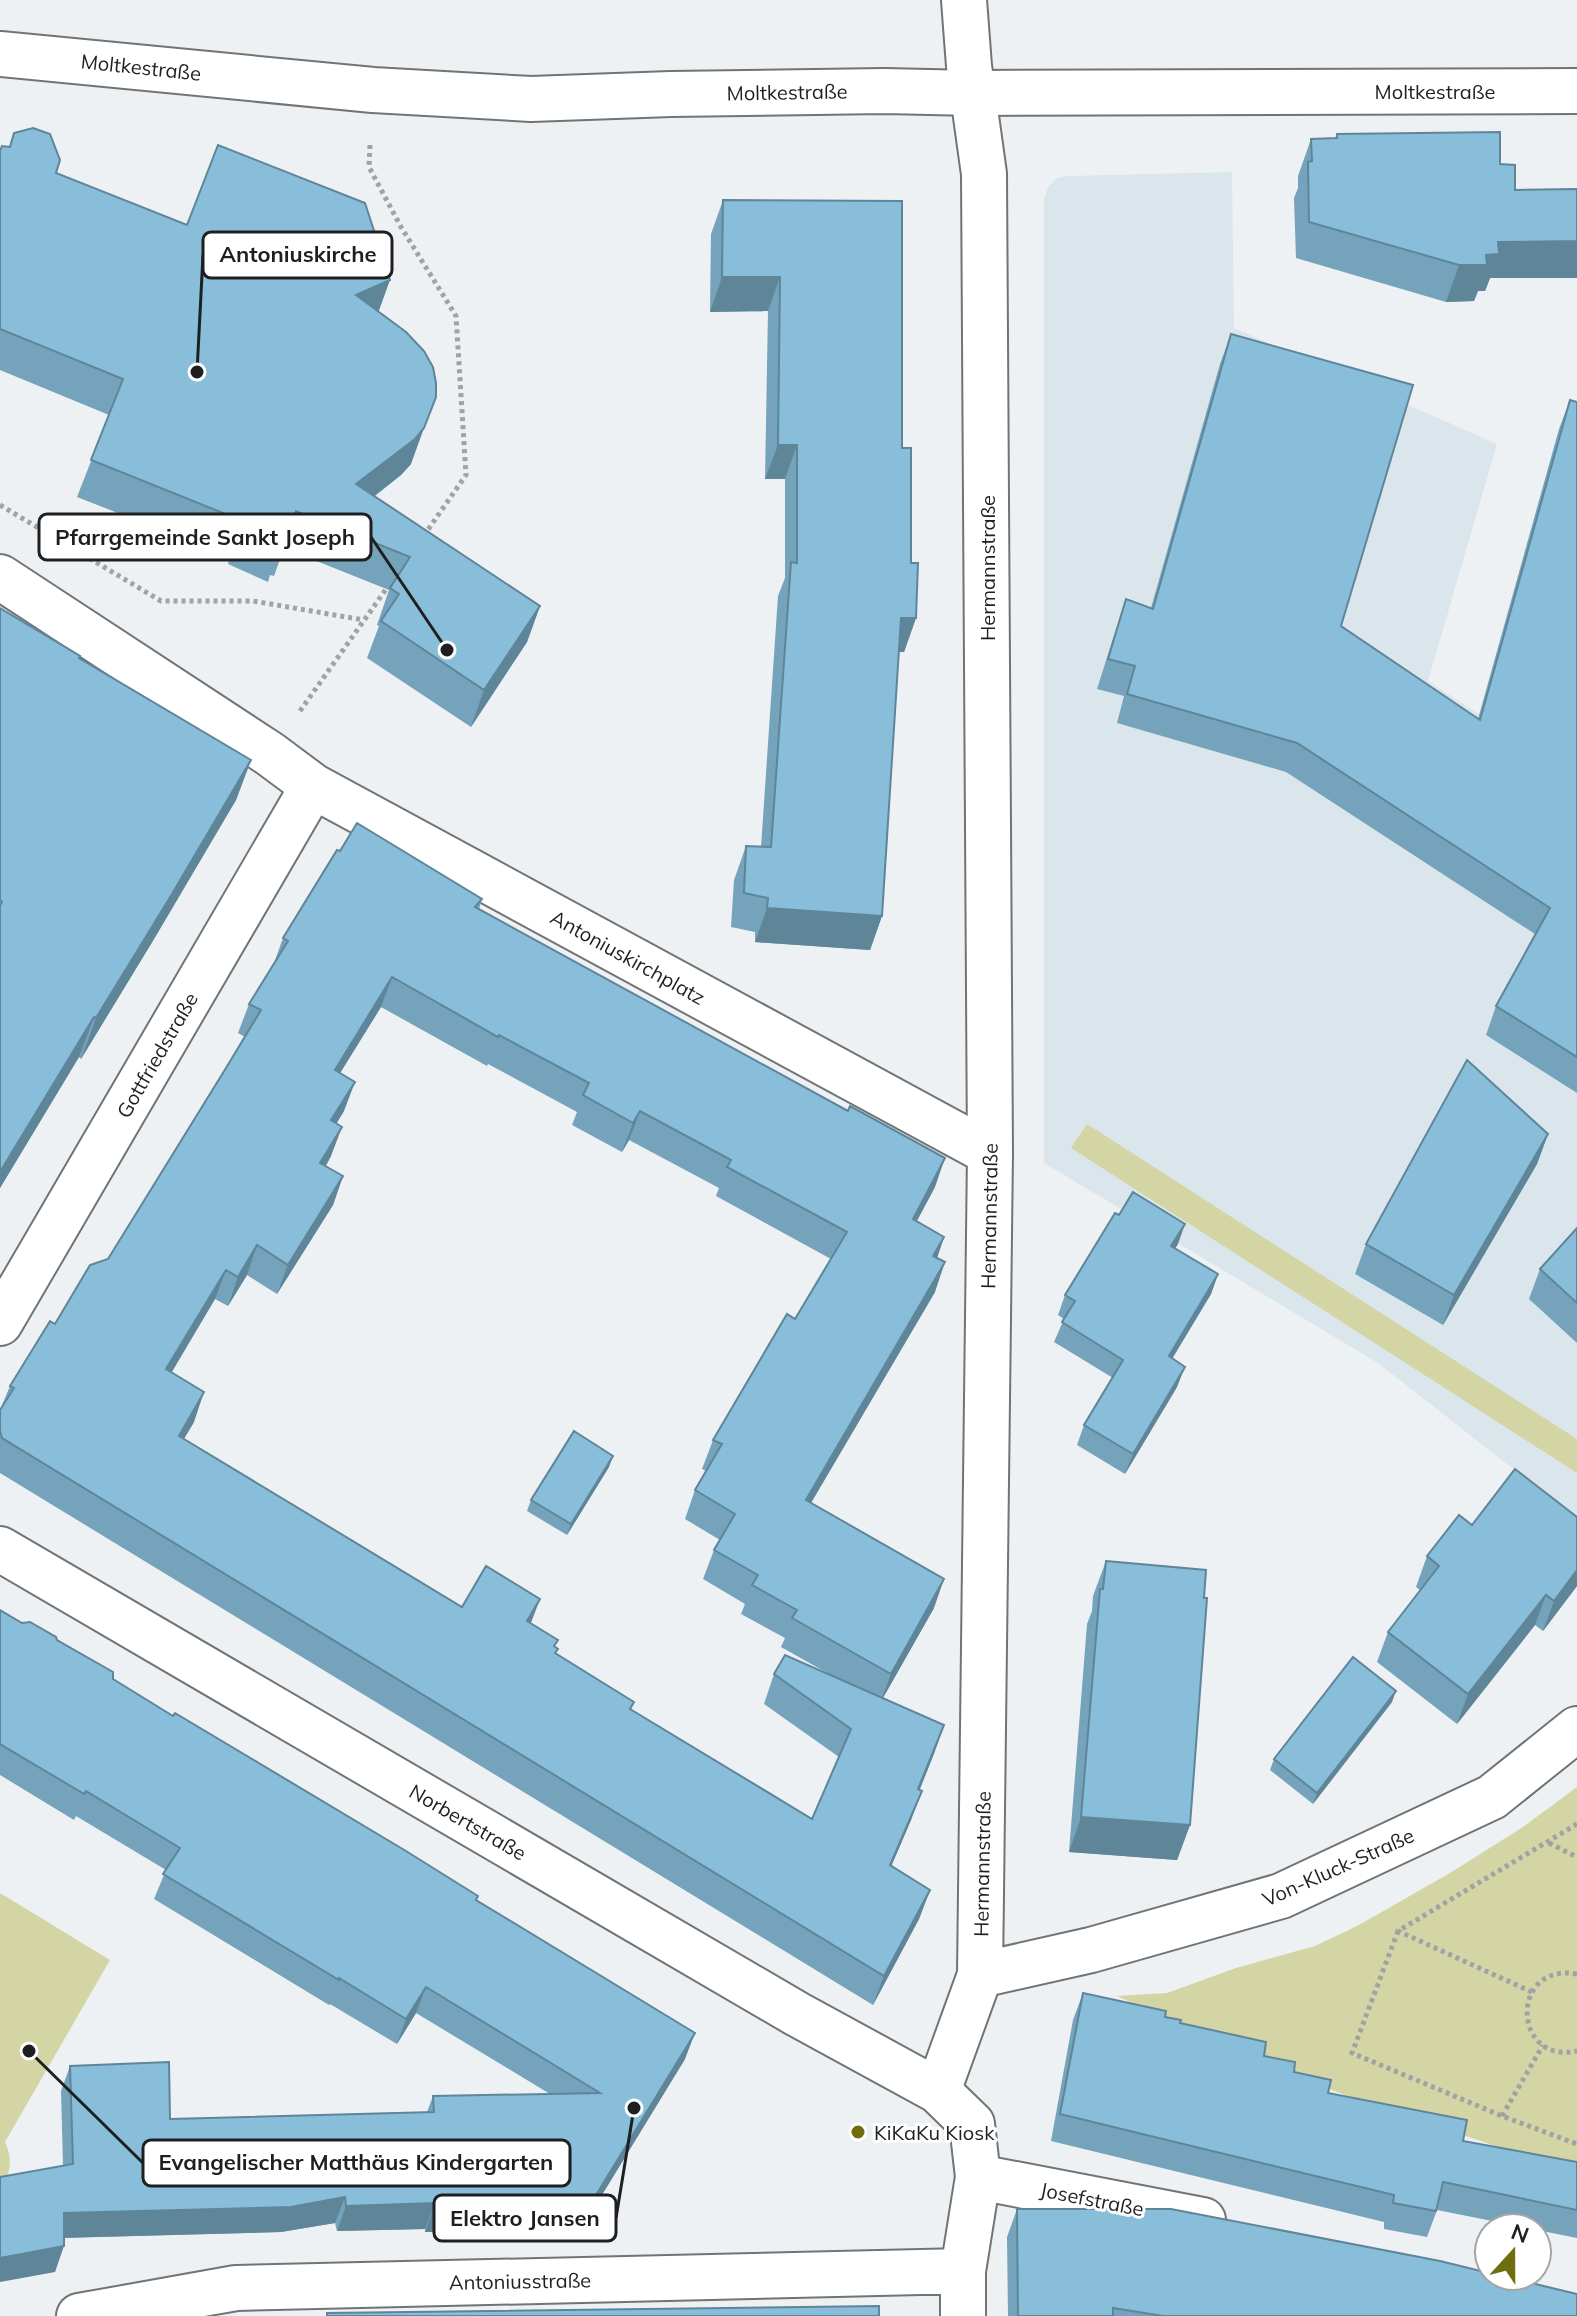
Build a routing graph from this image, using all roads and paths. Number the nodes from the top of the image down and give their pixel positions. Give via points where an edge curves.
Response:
1 (964, 0) edge
2 (0, 54) edge
3 (373, 90) junction
4 (1577, 91) edge
5 (973, 93) junction
6 (0, 505) edge
7 (419, 542) edge
8 (0, 577) edge
9 (391, 582) edge
10 (364, 620) junction
11 (270, 754) junction
12 (313, 786) junction
13 (990, 1153) junction
14 (0, 1323) edge
15 (0, 1549) edge
16 (1577, 1729) edge
17 (1577, 1824) edge
18 (1548, 1842) junction
19 (1577, 1857) edge
20 (1398, 1931) junction
21 (1577, 1974) edge
22 (980, 1975) junction
23 (1532, 1992) junction
24 (1543, 2045) junction
25 (1577, 2051) edge
26 (938, 2091) junction
27 (1502, 2116) junction
28 (1577, 2144) edge
29 (978, 2177) junction
30 (1241, 2227) edge
31 (963, 2271) junction
32 (236, 2302) edge
33 (79, 2316) edge
34 (963, 2316) edge

1 - 5 street, Hermannstraße
2 - 3 street, Moltkestraße
3 - 5 street, Moltkestraße via 531,99
3 - 7 path via 369,167 456,316 466,475
4 - 5 street, Moltkestraße
5 - 13 street, Hermannstraße via 984,174
6 - 10 path via 161,601 253,601
8 - 11 street, Antoniuskirchplatz
9 - 10 path
10 - 11 path
11 - 12 street, Antoniuskirchplatz
12 - 13 street, Antoniuskirchplatz
12 - 14 street, Gottfriedstraße
13 - 22 street, Hermannstraße
15 - 26 street, Norbertstraße
16 - 22 street, Von-Kluck-Straße via 1492,1797 1281,1896
17 - 18 path
18 - 19 path
18 - 20 path
20 - 23 path
20 - 27 path via 1352,2053
21 - 23 path via 1547,1978
22 - 26 street, Hermannstraße
23 - 24 path via 1527,2021
24 - 25 path via 1558,2052
24 - 27 path
26 - 29 street via 972,2124
27 - 28 path
29 - 30 street, Josefstraße
29 - 31 street
31 - 32 street, Antoniusstraße
31 - 34 street
32 - 33 street, Antoniusstraße

